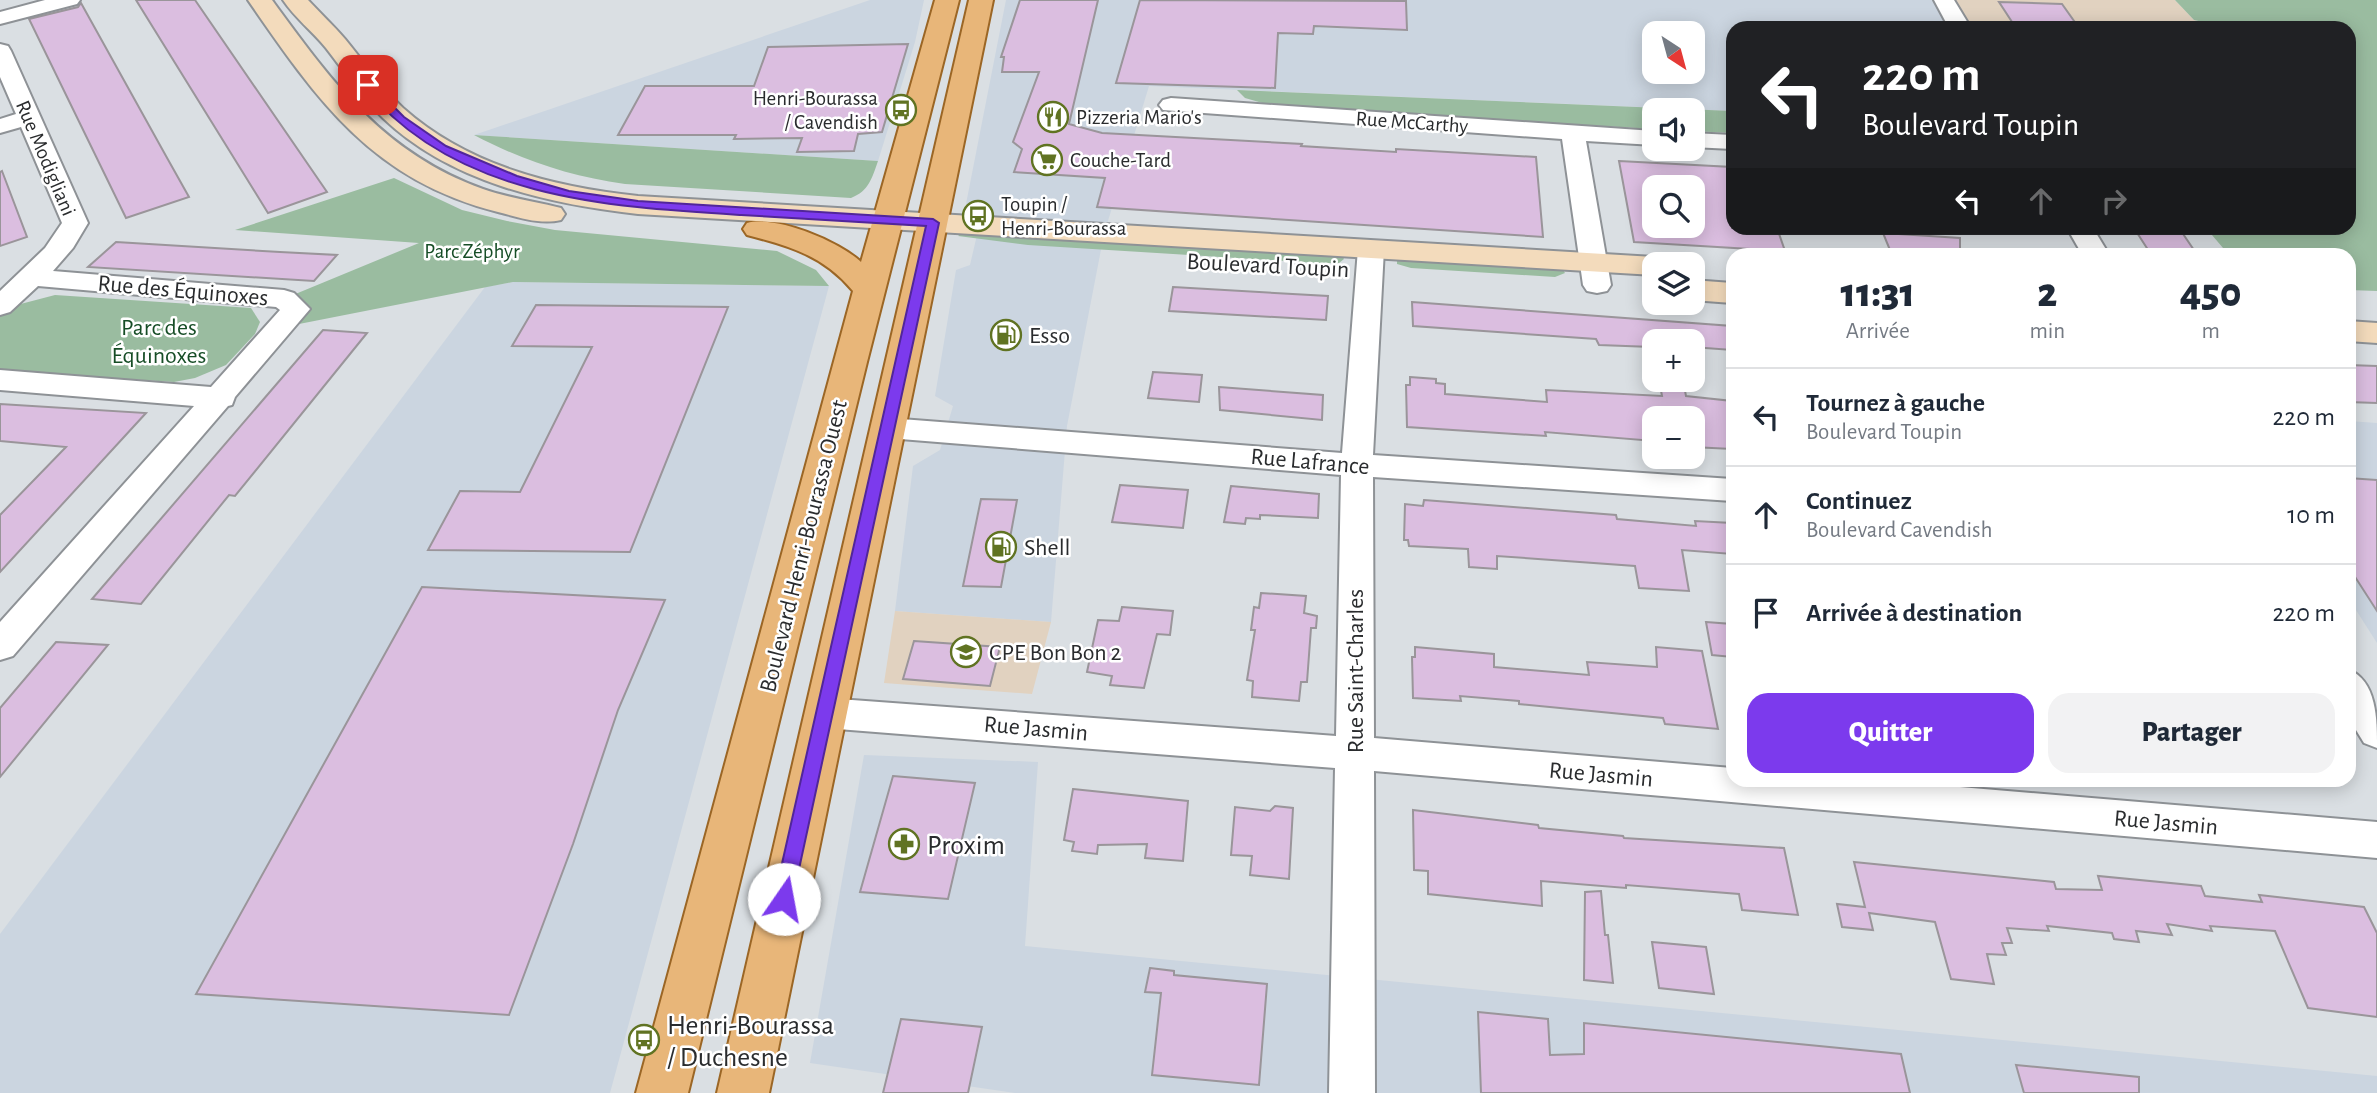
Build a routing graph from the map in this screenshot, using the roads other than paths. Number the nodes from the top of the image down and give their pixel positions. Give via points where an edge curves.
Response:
1 (70, 0) edge
2 (260, 0) edge
3 (295, 0) edge
4 (947, 0) edge
5 (981, 0) edge
6 (1944, 0) edge
7 (0, 18) edge
8 (1957, 21) edge
9 (0, 51) edge
10 (1171, 105) dead end
11 (29, 118) junction
12 (0, 126) edge
13 (1573, 133) junction
14 (1642, 137) edge
15 (1705, 141) edge
16 (1726, 142) edge
17 (758, 229) junction
18 (885, 230) junction
19 (930, 233) junction
20 (1370, 260) junction
21 (1642, 268) edge
22 (1705, 269) edge
23 (1726, 271) edge
24 (1595, 274) junction
25 (33, 277) junction
26 (1642, 285) edge
27 (869, 289) junction
28 (1705, 291) edge
29 (1726, 293) edge
30 (0, 306) edge
31 (2356, 309) edge
32 (2377, 310) edge
33 (2356, 332) edge
34 (2377, 333) edge
35 (0, 380) edge
36 (221, 398) junction
37 (888, 428) junction
38 (1357, 465) junction
39 (1726, 490) edge
40 (0, 646) edge
41 (2356, 697) edge
42 (825, 713) junction
43 (2377, 732) edge
44 (1355, 753) junction
45 (1726, 785) edge
46 (1754, 787) edge
47 (2377, 840) edge
48 (662, 1093) edge
49 (743, 1093) edge
50 (1352, 1093) edge

1 - 7 street
2 - 17 main road via 355,123 399,158 450,184 540,213
3 - 18 main road via 400,119 442,148 506,176 568,195 620,203
4 - 18 main road, Boulevard Henri-Bourassa Ouest
5 - 19 main road
6 - 8 street
9 - 11 street, Rue Modigliani
10 - 13 street, Rue McCarthy
11 - 12 street
11 - 25 street, Rue Modigliani via 74,227
13 - 14 street, Rue McCarthy
13 - 24 street
15 - 16 street
17 - 18 main road
17 - 27 main road via 834,254
18 - 19 main road, Boulevard Toupin
18 - 27 main road, Boulevard Henri-Bourassa Ouest
19 - 20 main road, Boulevard Toupin
19 - 37 main road
20 - 24 main road, Boulevard Toupin
20 - 38 street, Rue Saint-Charles
21 - 24 main road, Boulevard Toupin
22 - 23 main road
24 - 26 main road, Boulevard Toupin
25 - 30 street
25 - 36 street, Rue des Équinoxes via 284,299 293,304 296,309
27 - 48 main road, Boulevard Henri-Bourassa Ouest
28 - 29 main road
31 - 32 main road
33 - 34 main road
35 - 36 street
36 - 40 street, Rue des Équinoxes
37 - 38 street, Rue Lafrance
37 - 42 main road
38 - 39 street, Rue Lafrance
38 - 44 street, Rue Saint-Charles
41 - 43 street
42 - 44 street, Rue Jasmin
42 - 49 main road
44 - 45 street, Rue Jasmin
44 - 50 street, Rue Saint-Charles
46 - 47 street, Rue Jasmin

